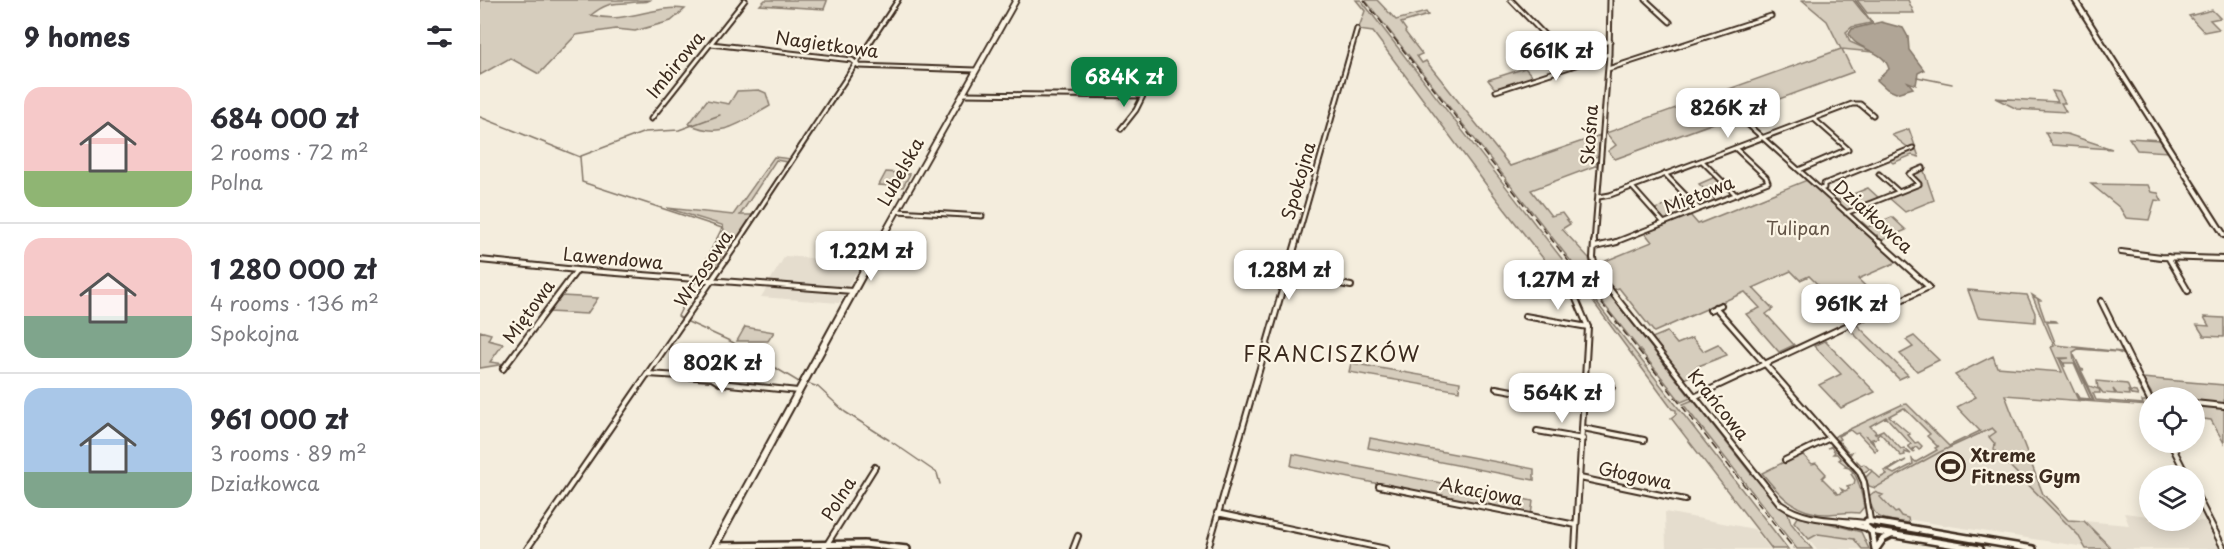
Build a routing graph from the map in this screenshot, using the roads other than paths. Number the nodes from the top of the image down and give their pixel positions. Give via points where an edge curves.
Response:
1 (745, 0) edge
2 (898, 0) edge
3 (1016, 0) edge
4 (1511, 0) edge
5 (1610, 0) edge
6 (1646, 0) edge
7 (2075, 0) edge
8 (1771, 16) dead end
9 (1670, 22) dead end
10 (1358, 29) dead end
11 (1610, 41) junction
12 (711, 44) junction
13 (1609, 54) junction
14 (856, 64) junction
15 (1608, 69) junction
16 (975, 70) junction
17 (1496, 92) dead end
18 (962, 94) junction
19 (1873, 116) dead end
20 (1814, 118) junction
21 (651, 119) dead end
22 (1745, 122) dead end
23 (1120, 129) dead end
24 (1762, 138) junction
25 (1735, 148) junction
26 (1913, 148) dead end
27 (1701, 160) junction
28 (1923, 168) dead end
29 (1798, 170) junction
30 (1665, 174) junction
31 (1879, 174) dead end
32 (1632, 187) junction
33 (1822, 188) junction
34 (1899, 192) junction
35 (1736, 195) junction
36 (1599, 197) junction
37 (1699, 209) junction
38 (896, 211) junction
39 (1846, 213) junction
40 (982, 216) dead end
41 (1664, 223) junction
42 (2224, 235) edge
43 (1595, 247) junction
44 (2121, 252) dead end
45 (2168, 257) junction
46 (2224, 259) edge
47 (480, 260) edge
48 (577, 270) junction
49 (1596, 272) joint
50 (1286, 274) junction
51 (1571, 280) dead end
52 (712, 281) junction
53 (1350, 286) dead end
54 (852, 291) junction
55 (2188, 291) dead end
56 (2101, 301) dead end
57 (1721, 305) dead end
58 (1715, 307) junction
59 (1710, 310) dead end
60 (1525, 316) dead end
61 (1588, 327) junction
62 (1765, 364) junction
63 (503, 369) dead end
64 (648, 374) junction
65 (1585, 385) junction
66 (1612, 387) dead end
67 (2144, 387) edge
68 (1496, 388) dead end
69 (798, 390) junction
70 (1694, 397) junction
71 (1584, 404) junction
72 (2205, 404) edge
73 (2224, 406) edge
74 (1583, 428) junction
75 (1537, 430) dead end
76 (1830, 438) junction
77 (1583, 439) junction
78 (1644, 440) dead end
79 (1785, 460) dead end
80 (875, 467) dead end
81 (1580, 478) junction
82 (1379, 486) dead end
83 (1685, 500) dead end
84 (2205, 512) edge
85 (1218, 513) junction
86 (1576, 525) junction
87 (1870, 527) junction
88 (1892, 535) junction
89 (1078, 536) dead end
90 (714, 547) edge
91 (825, 547) edge
92 (2007, 547) edge
93 (527, 549) edge
94 (907, 549) edge
95 (1073, 549) edge
96 (1208, 549) edge
97 (1386, 549) edge
98 (1575, 549) edge
99 (1875, 549) edge
100 (1980, 549) edge
101 (2033, 549) edge
102 (2224, 549) edge

1 - 12 street, Imbirowa
2 - 14 street, Wrzosowa
3 - 16 main road, Lubelska
4 - 11 street via 1563,54
5 - 11 street, Skośna
6 - 9 street
7 - 42 street
8 - 15 street
10 - 50 street, Spokojna
11 - 13 street, Skośna
12 - 14 street, Nagietkowa via 852,60
12 - 21 street, Imbirowa
13 - 15 street, Skośna
13 - 17 street
14 - 16 street, Nagietkowa
14 - 52 street, Wrzosowa
15 - 36 street, Skośna
16 - 18 main road, Lubelska
18 - 23 street via 1143,96
18 - 38 main road, Lubelska
19 - 20 street via 1856,103
20 - 24 street
20 - 29 street via 1848,149
22 - 24 street
24 - 25 street
24 - 29 street
25 - 27 street
25 - 35 street, Miętowa via 1768,181
26 - 33 street
27 - 30 street
27 - 35 street
28 - 34 street via 1909,174 1919,184
29 - 33 street, Działkowca
30 - 32 street
30 - 37 street
31 - 34 street
32 - 36 street
32 - 41 street
33 - 39 street, Działkowca
34 - 39 street
35 - 37 street, Miętowa
36 - 43 street, Skośna
37 - 41 street, Miętowa
38 - 40 street
38 - 54 main road, Lubelska
39 - 62 street, Działkowca via 1929,287
41 - 43 street, Miętowa
43 - 49 street, Skośna
44 - 45 street
45 - 46 street
45 - 55 street
47 - 48 street, Lawendowa
48 - 52 street, Lawendowa
48 - 63 street, Miętowa
49 - 70 street, Krańcowa
50 - 53 street
50 - 85 street, Spokojna
51 - 61 street
52 - 54 street, Lawendowa
52 - 64 street, Wrzosowa
54 - 69 main road, Lubelska
56 - 67 street
57 - 58 street
58 - 59 street
58 - 62 street
60 - 61 street
61 - 65 street
62 - 70 street, Działkowca
62 - 76 street
64 - 69 street
64 - 93 street, Wrzosowa
65 - 66 street
65 - 71 street
68 - 71 street
69 - 90 main road, Lubelska
70 - 87 street, Krańcowa via 1784,507 1805,517
71 - 74 street
72 - 73 street
74 - 77 street
74 - 78 street
75 - 77 street
76 - 79 street
76 - 87 street via 1861,474
77 - 81 street
80 - 91 street, Polna
81 - 83 street, Głogowa
81 - 86 street
82 - 86 street, Akacjowa
84 - 102 street
85 - 96 street, Spokojna
85 - 97 street
86 - 98 street
87 - 88 street
87 - 92 street via 1877,524
87 - 99 street
88 - 99 street
88 - 100 street
89 - 95 street
90 - 91 street
91 - 94 street via 864,544
92 - 101 street

